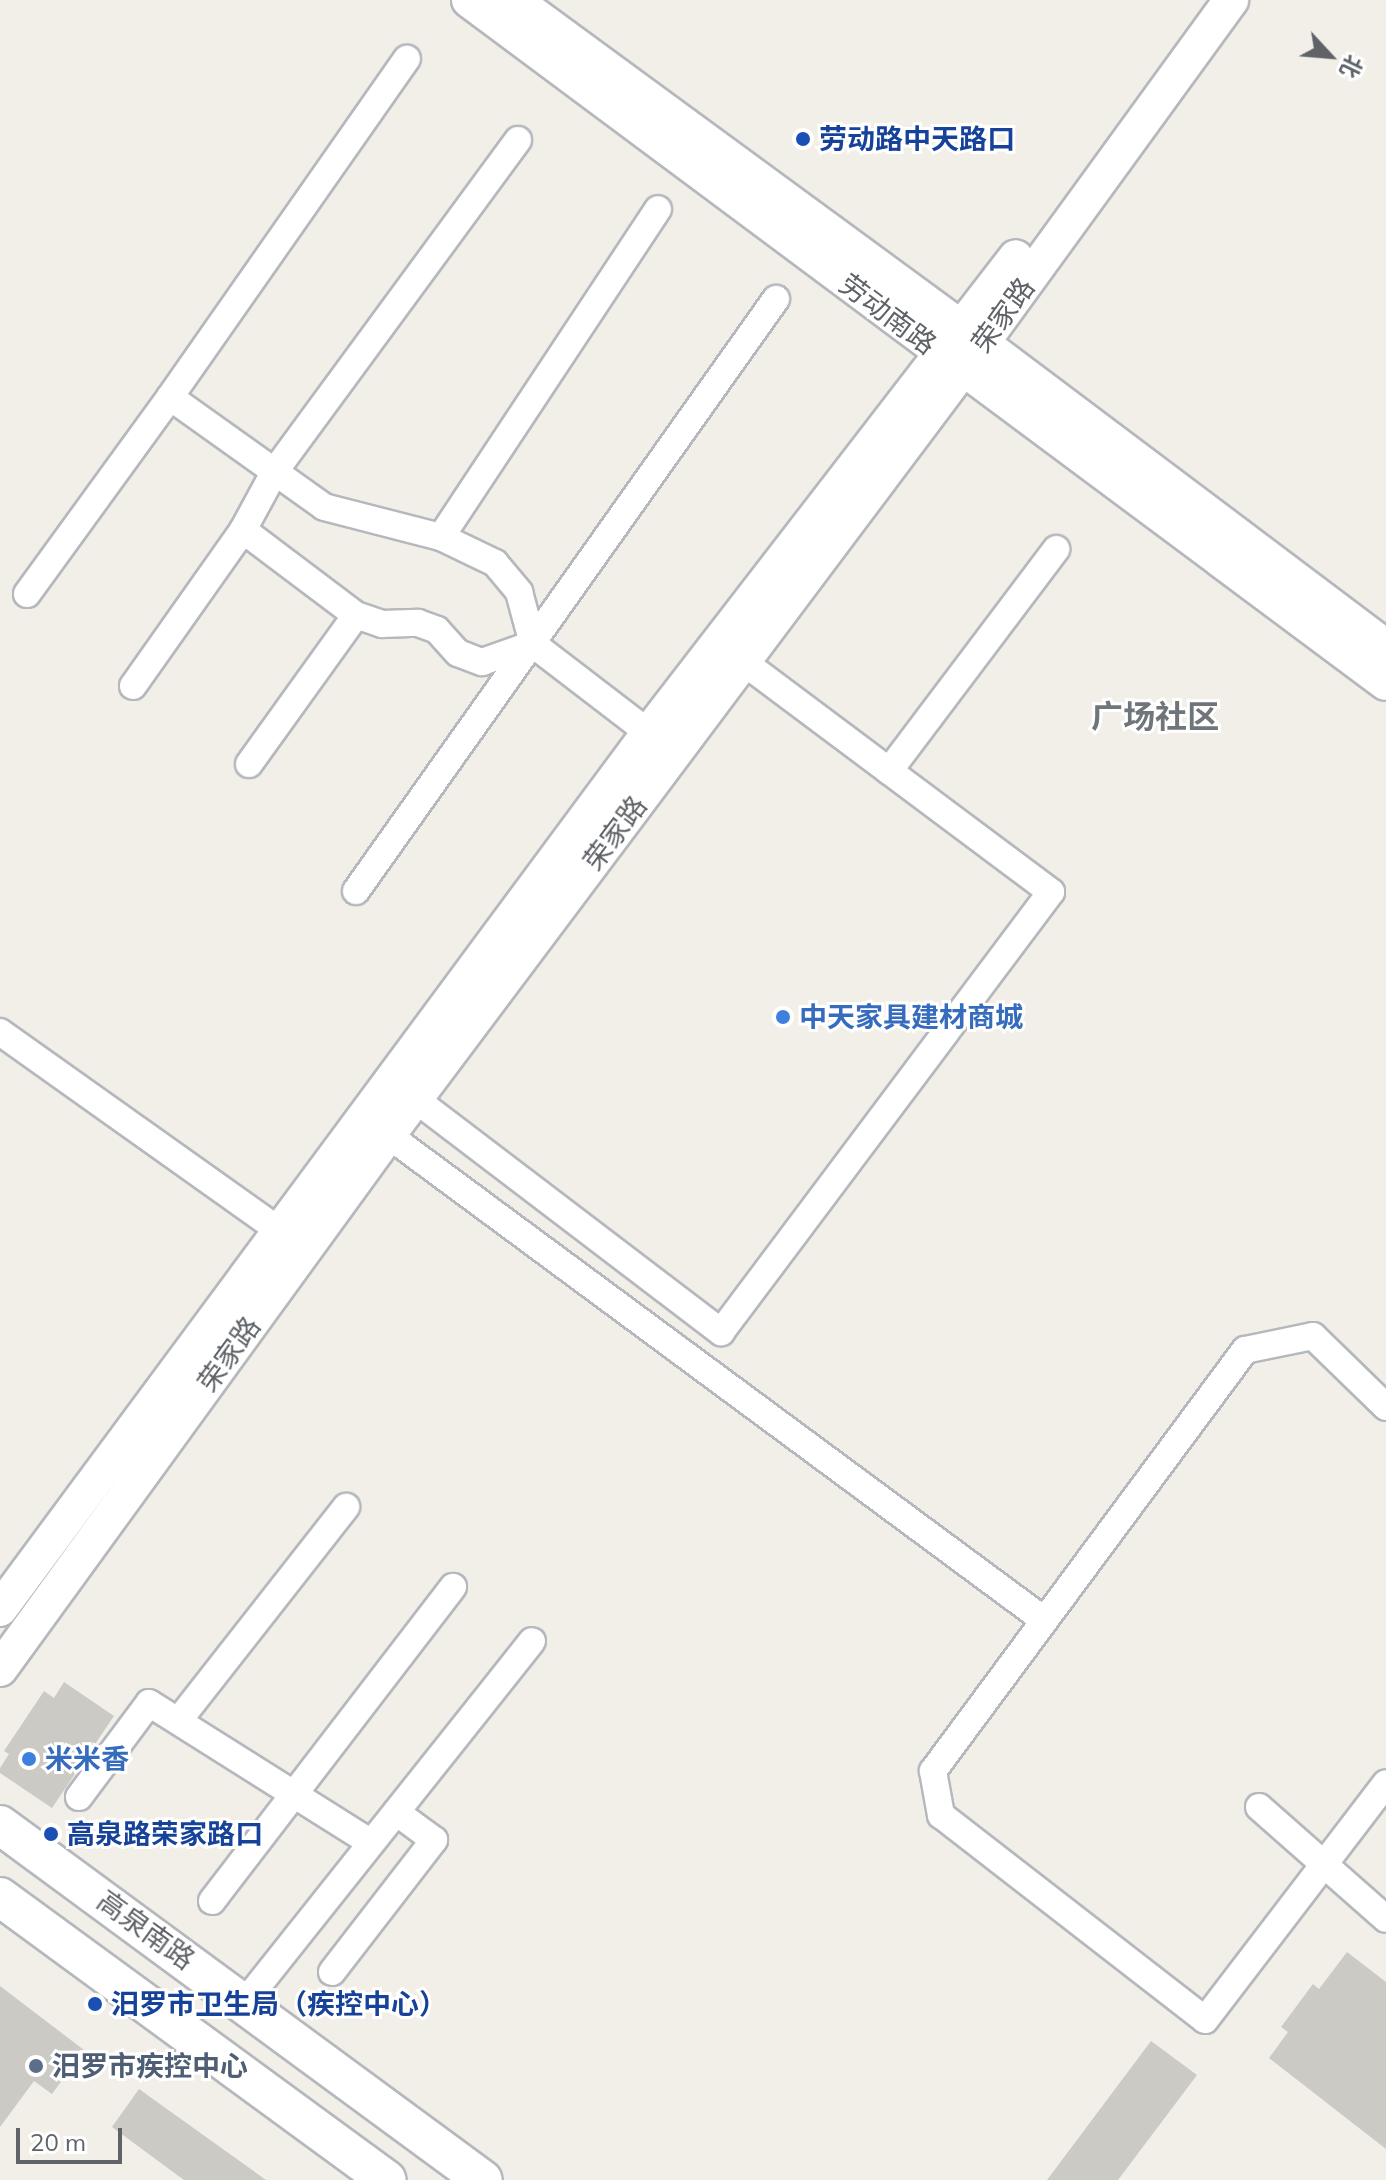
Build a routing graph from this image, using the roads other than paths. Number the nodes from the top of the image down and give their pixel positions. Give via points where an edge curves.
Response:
1 (469, 0) edge
2 (514, 0) edge
3 (1207, 0) edge
4 (1231, 0) edge
5 (407, 59) dead end
6 (518, 140) dead end
7 (658, 209) dead end
8 (776, 299) dead end
9 (962, 350) junction
10 (170, 397) junction
11 (275, 471) junction
12 (243, 530) junction
13 (441, 537) junction
14 (1056, 549) dead end
15 (27, 594) dead end
16 (356, 615) junction
17 (533, 644) junction
18 (1386, 647) edge
19 (743, 662) junction
20 (1386, 683) edge
21 (133, 686) dead end
22 (662, 743) junction
23 (249, 764) dead end
24 (889, 771) junction
25 (356, 891) dead end
26 (0, 1032) edge
27 (415, 1099) junction
28 (388, 1135) junction
29 (280, 1231) junction
30 (1386, 1407) edge
31 (346, 1507) dead end
32 (453, 1587) dead end
33 (0, 1609) edge
34 (1044, 1620) junction
35 (532, 1641) dead end
36 (0, 1669) edge
37 (179, 1720) junction
38 (1386, 1783) edge
39 (293, 1793) junction
40 (79, 1797) dead end
41 (1259, 1807) dead end
42 (396, 1812) junction
43 (0, 1825) edge
44 (371, 1843) junction
45 (1324, 1868) junction
46 (0, 1897) edge
47 (212, 1901) dead end
48 (1386, 1919) edge
49 (332, 1972) dead end
50 (245, 2002) junction
51 (386, 2180) edge
52 (483, 2180) edge

1 - 9 street, 劳动南路
2 - 9 street, 劳动南路
3 - 9 street, 荣家路
4 - 9 street, 荣家路
5 - 10 street
6 - 11 street
7 - 13 street
8 - 17 street
9 - 18 street, 劳动南路
9 - 19 street, 荣家路
9 - 20 street, 劳动南路
9 - 22 street, 荣家路
10 - 11 street
10 - 15 street
11 - 12 street
11 - 13 street via 324,507
12 - 16 street
12 - 21 street
13 - 17 street via 495,563 519,592
14 - 24 street
16 - 17 street via 382,624 418,623 437,630 458,653 482,662
16 - 23 street
17 - 22 street
17 - 25 street
19 - 22 street, 荣家路
19 - 24 street
22 - 27 street, 荣家路
22 - 29 street, 荣家路
24 - 27 street via 1051,892 721,1332
26 - 29 street
27 - 28 street, 荣家路
28 - 34 street
28 - 36 street, 荣家路
29 - 33 street, 荣家路
30 - 34 street via 1313,1336 1245,1350
31 - 37 street
32 - 39 street
34 - 45 street via 933,1771 941,1815 1205,2020
35 - 42 street
37 - 39 street
37 - 40 street via 149,1703
38 - 45 street
39 - 44 street
39 - 47 street
41 - 45 street
42 - 44 street
42 - 49 street via 434,1840
43 - 50 main road, 高泉南路
44 - 50 street
45 - 48 street
46 - 51 main road
50 - 52 main road, 高泉南路

